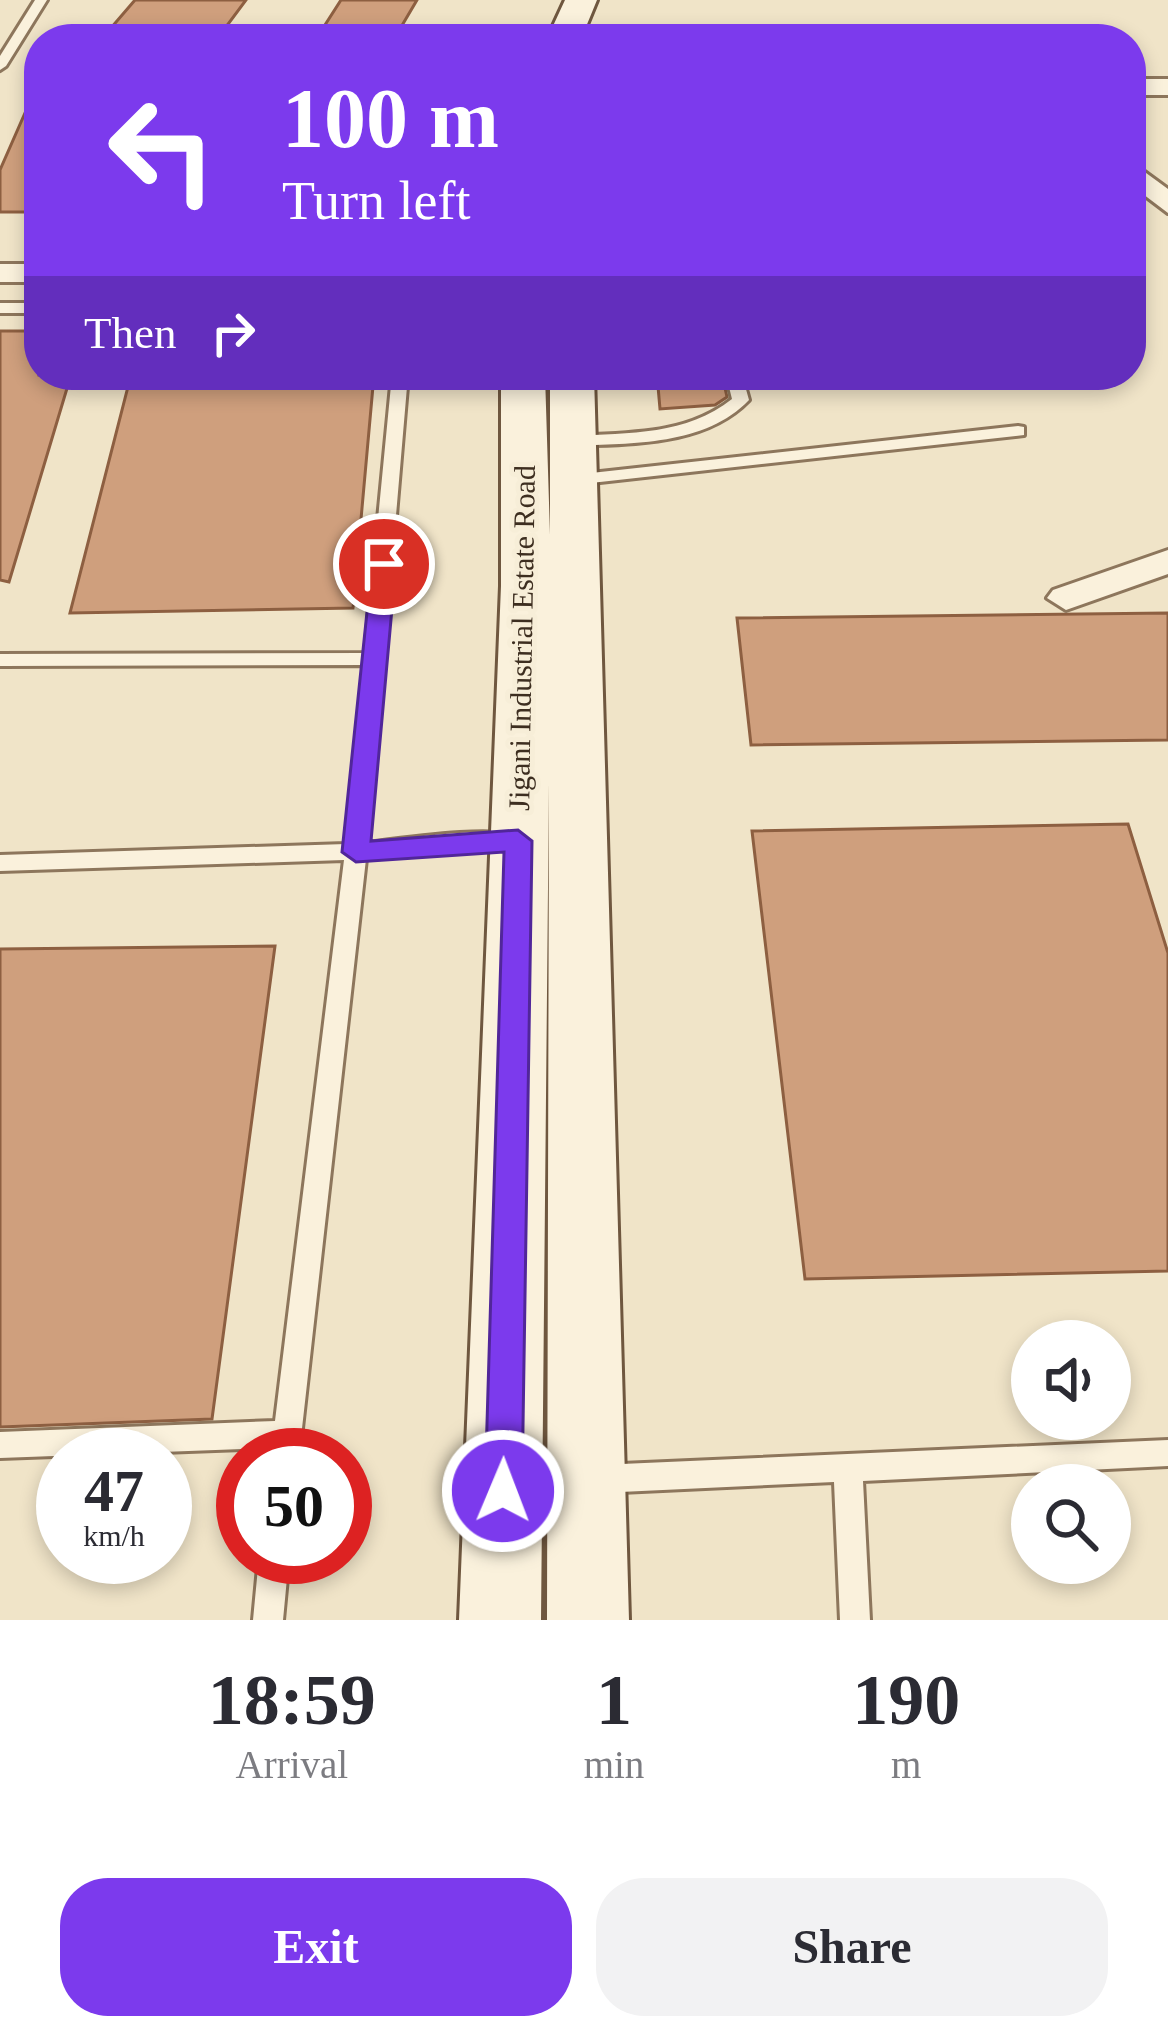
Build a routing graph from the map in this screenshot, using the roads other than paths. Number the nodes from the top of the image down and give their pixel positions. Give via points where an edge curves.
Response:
1 (24, 27) edge
2 (0, 66) edge
3 (399, 390) edge
4 (523, 390) edge
5 (572, 390) edge
6 (738, 390) edge
7 (1018, 431) dead end
8 (573, 460) junction
9 (1168, 561) edge
10 (1066, 598) dead end
11 (375, 659) junction
12 (0, 660) edge
13 (518, 841) junction
14 (356, 852) junction
15 (0, 863) edge
16 (288, 1428) edge
17 (216, 1444) edge
18 (0, 1445) edge
19 (1168, 1453) edge
20 (848, 1472) junction
21 (586, 1480) junction
22 (271, 1584) edge
23 (268, 1620) edge
24 (500, 1620) edge
25 (588, 1620) edge
26 (855, 1620) edge

1 - 2 lane
3 - 11 lane
4 - 13 main road, Jigani Industrial Estate Road
5 - 8 main road, Jigani Industrial Estate Road
6 - 8 lane via 741,400 725,416
7 - 8 lane
8 - 21 main road, Jigani Industrial Estate Road
9 - 10 street
11 - 12 lane
11 - 14 lane
13 - 14 lane
13 - 24 main road, Jigani Industrial Estate Road
14 - 15 lane
14 - 16 lane
17 - 18 lane
19 - 20 lane
20 - 21 lane
20 - 26 lane
21 - 25 main road, Jigani Industrial Estate Road
22 - 23 lane

